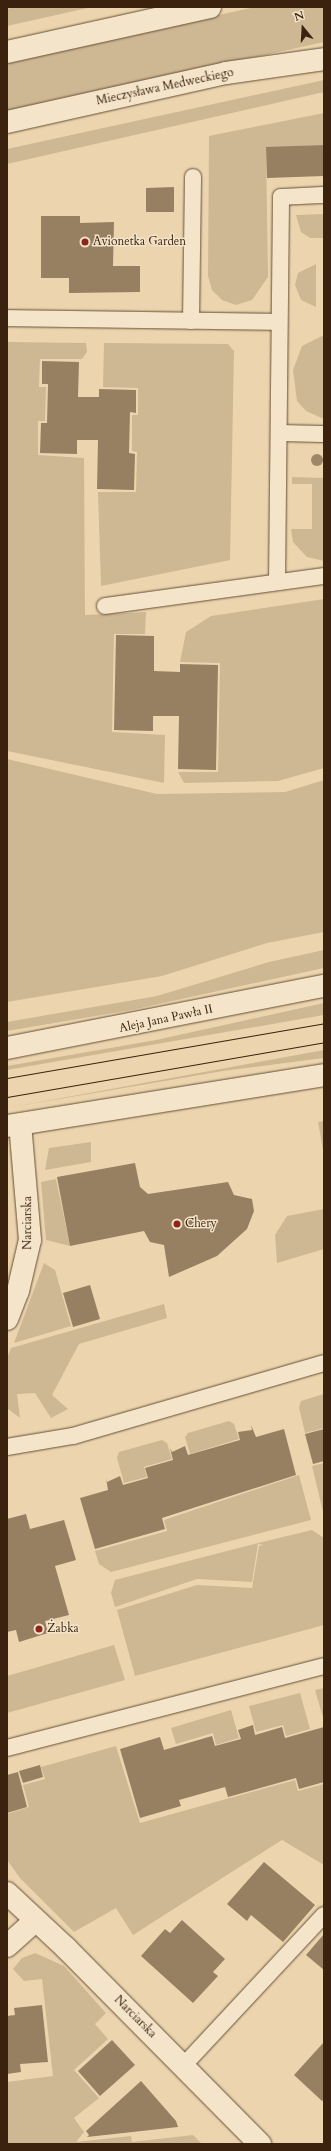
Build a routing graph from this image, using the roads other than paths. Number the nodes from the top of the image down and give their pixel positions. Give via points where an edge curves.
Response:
1 (210, 7) edge
2 (7, 52) edge
3 (324, 59) edge
4 (7, 122) edge
5 (193, 177) dead end
6 (324, 195) edge
7 (7, 318) edge
8 (191, 321) junction
9 (278, 322) junction
10 (279, 433) junction
11 (324, 434) edge
12 (324, 576) edge
13 (277, 582) junction
14 (105, 606) dead end
15 (324, 986) edge
16 (7, 1048) edge
17 (324, 1075) edge
18 (13, 1125) edge
19 (7, 1319) edge
20 (324, 1364) edge
21 (7, 1447) edge
22 (324, 1666) edge
23 (7, 1748) edge
24 (7, 1893) edge
25 (324, 1915) edge
26 (35, 1921) junction
27 (7, 1946) edge
28 (184, 2065) junction
29 (260, 2144) edge

1 - 2 street
3 - 4 street, Mieczysława Medweckiego via 226,73
5 - 8 lane
6 - 9 lane via 281,197
7 - 8 lane
8 - 9 lane
9 - 10 lane
10 - 11 lane
10 - 13 lane
12 - 13 lane
13 - 14 lane
15 - 16 street, Aleja Jana Pawła II
17 - 18 street
18 - 19 street, Narciarska via 30,1240 23,1275
20 - 21 lane via 73,1436
22 - 23 lane
24 - 26 street, Narciarska
25 - 28 lane
26 - 27 street
26 - 28 street, Narciarska
28 - 29 street, Narciarska

